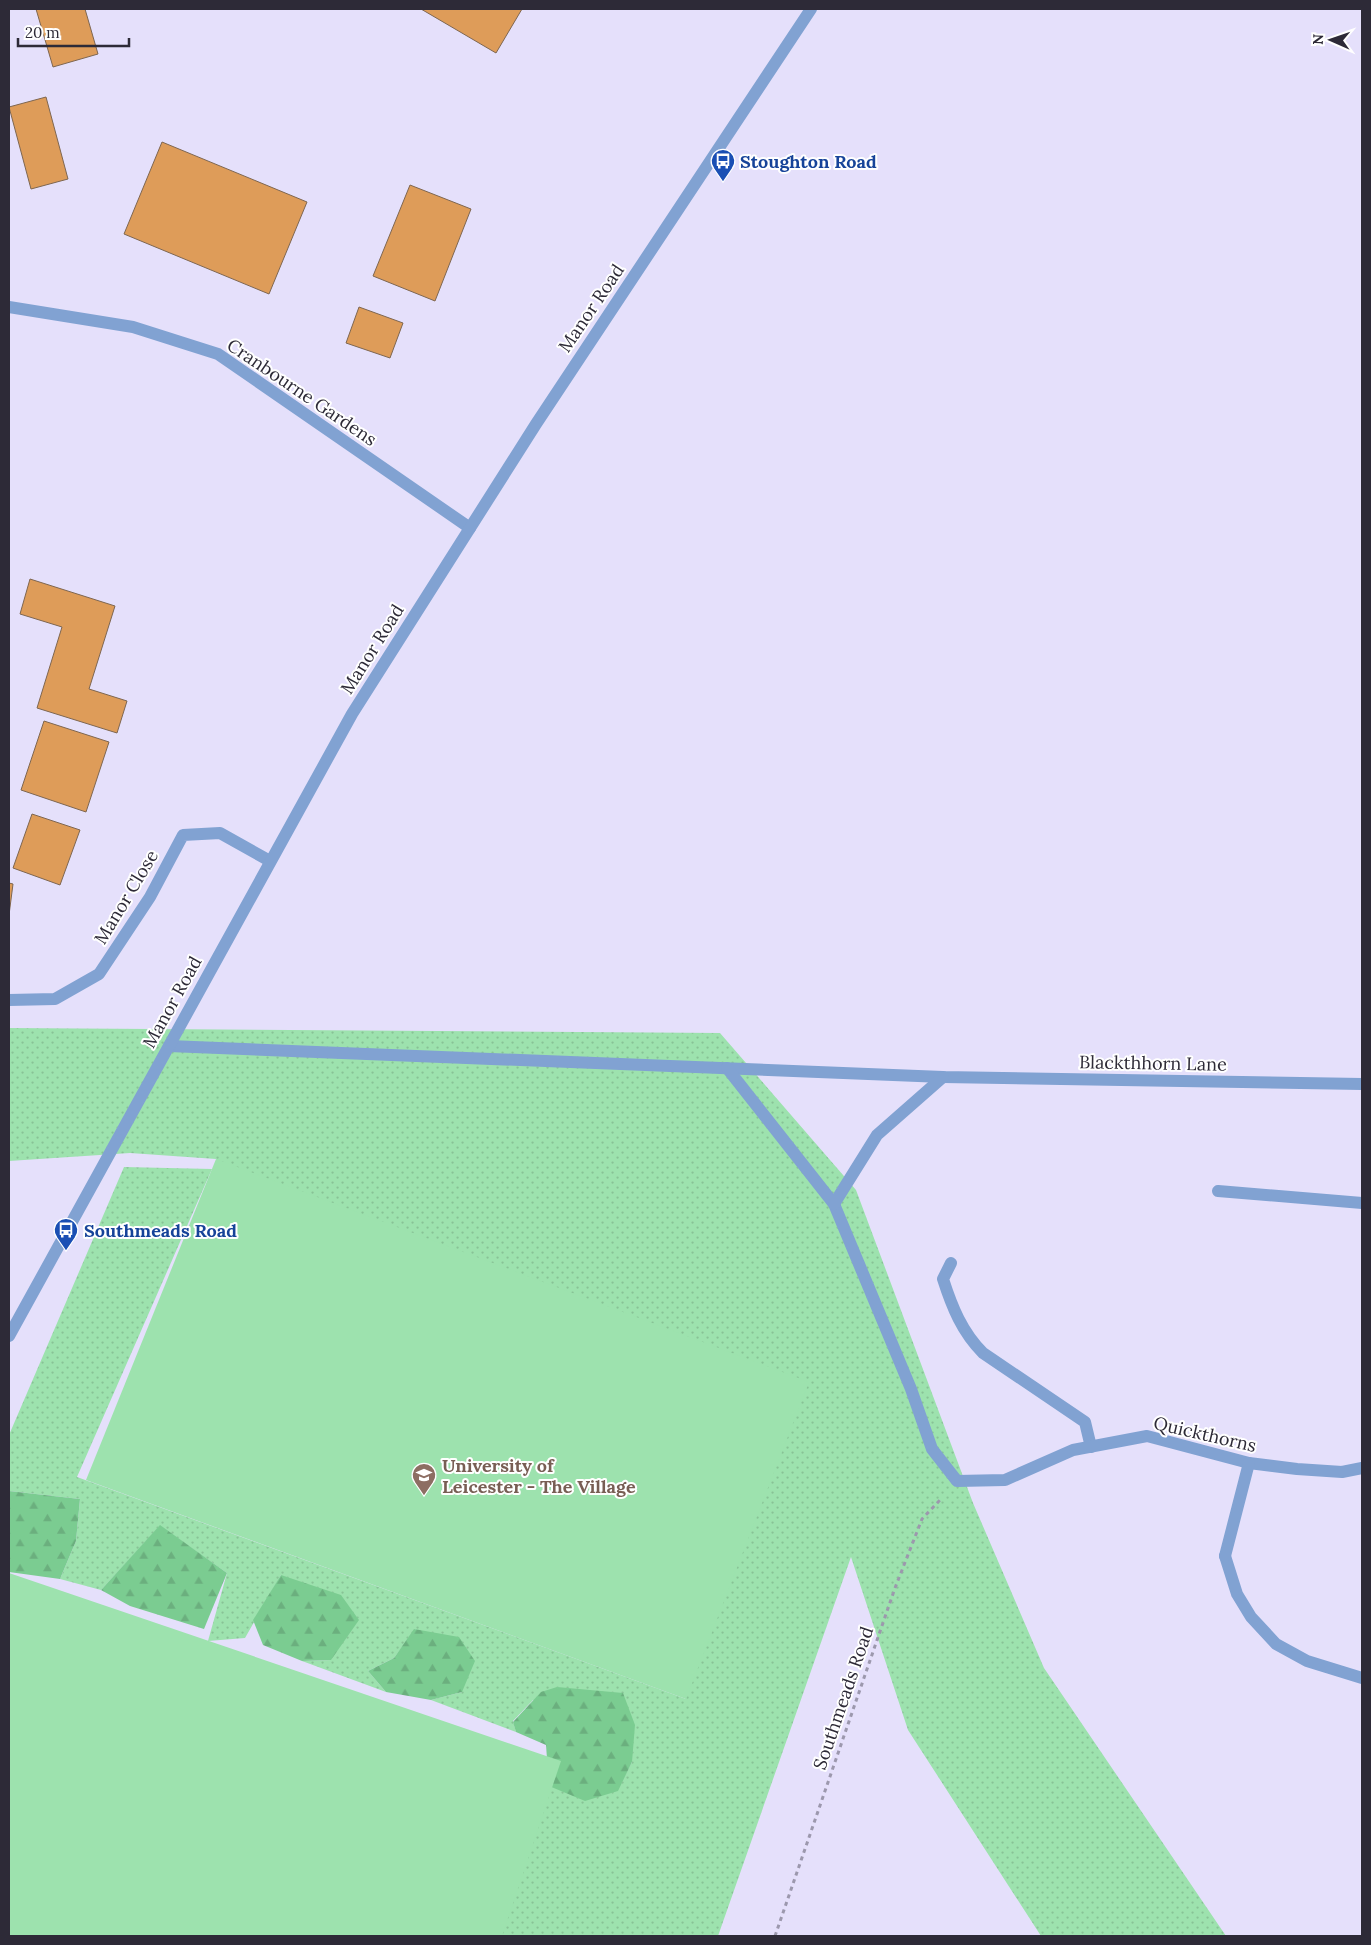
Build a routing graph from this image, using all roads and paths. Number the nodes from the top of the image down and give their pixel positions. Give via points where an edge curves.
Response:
1 (811, 9) edge
2 (9, 307) edge
3 (470, 528) junction
4 (270, 861) junction
5 (9, 1000) edge
6 (168, 1046) junction
7 (727, 1068) junction
8 (944, 1077) junction
9 (1362, 1084) edge
10 (1218, 1191) dead end
11 (1362, 1203) edge
12 (834, 1204) junction
13 (951, 1263) dead end
14 (9, 1336) edge
15 (1091, 1447) junction
16 (1250, 1463) junction
17 (1362, 1468) edge
18 (957, 1481) junction
19 (1362, 1678) edge
20 (776, 1936) edge

1 - 3 street, Manor Road
2 - 3 street, Cranbourne Gardens via 133,327 218,354
3 - 4 street, Manor Road via 352,714
4 - 5 street, Manor Close via 220,833 183,835 150,896 99,974 55,999
4 - 6 street, Manor Road
6 - 7 street, Blackthhorn Lane
6 - 14 street, Manor Road
7 - 8 street, Blackthhorn Lane
7 - 12 street
8 - 9 street, Blackthhorn Lane
8 - 12 street via 877,1135
10 - 11 street
12 - 18 street via 932,1448
13 - 15 street via 943,1279 959,1321 972,1342 983,1353 1085,1422
15 - 16 street, Quickthorns via 1147,1436
15 - 18 street, Quickthorns via 1073,1450 1005,1480
16 - 17 street, Quickthorns via 1342,1472
16 - 19 street via 1225,1556 1237,1594 1276,1644 1307,1661
18 - 20 path, Southmeads Road via 922,1519 895,1588

